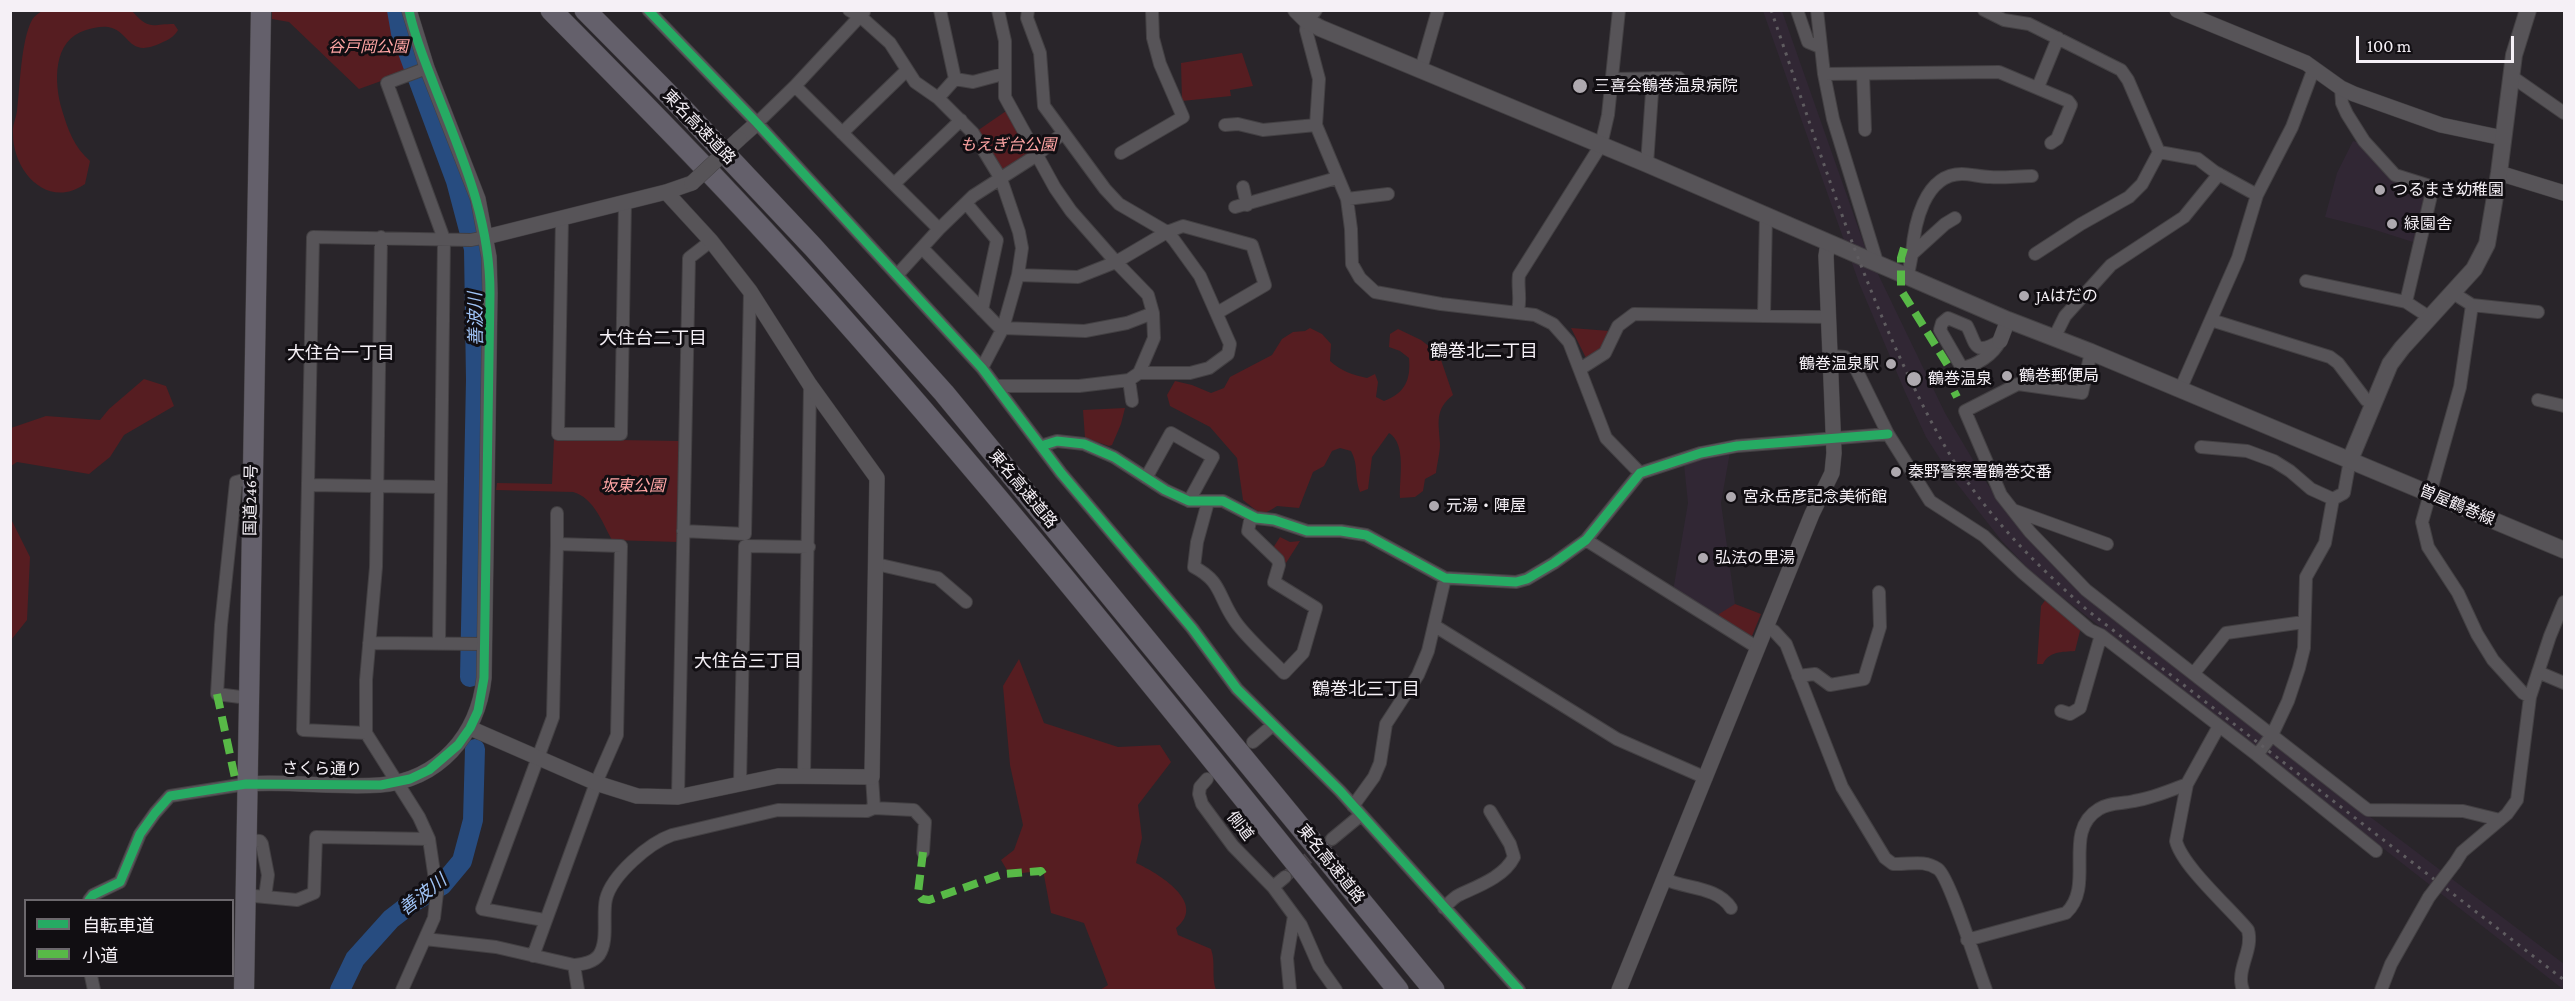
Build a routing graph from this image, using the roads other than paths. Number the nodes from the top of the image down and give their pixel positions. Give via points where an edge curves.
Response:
1 (261, 10) edge
2 (409, 10) edge
3 (551, 10) edge
4 (585, 10) edge
5 (648, 10) edge
6 (849, 10) edge
7 (940, 10) edge
8 (998, 10) edge
9 (1028, 10) edge
10 (1152, 10) edge
11 (1438, 10) edge
12 (1619, 10) edge
13 (1797, 10) edge
14 (1817, 10) edge
15 (1983, 10) edge
16 (2177, 10) edge
17 (2528, 10) edge
18 (863, 14) edge
19 (1307, 14) edge
20 (2058, 38) junction
21 (1820, 46) junction
22 (427, 68) junction
23 (2314, 68) junction
24 (1421, 69) junction
25 (906, 71) junction
26 (1004, 74) junction
27 (1824, 74) junction
28 (1863, 74) junction
29 (2511, 76) junction
30 (1653, 78) junction
31 (1679, 78) dead end
32 (955, 79) junction
33 (1612, 79) junction
34 (795, 86) junction
35 (2038, 87) junction
36 (2341, 88) junction
37 (938, 98) junction
38 (2565, 113) edge
39 (961, 120) junction
40 (757, 123) junction
41 (1225, 125) dead end
42 (1316, 126) junction
43 (1865, 130) dead end
44 (1063, 133) junction
45 (843, 134) junction
46 (2503, 138) junction
47 (2051, 143) dead end
48 (1601, 145) junction
49 (1121, 153) dead end
50 (2159, 153) junction
51 (1037, 155) junction
52 (1647, 164) junction
53 (2499, 173) junction
54 (2219, 174) junction
55 (2032, 176) dead end
56 (1337, 178) junction
57 (1001, 179) junction
58 (894, 184) junction
59 (1243, 188) dead end
60 (666, 192) junction
61 (2565, 193) edge
62 (1388, 194) dead end
63 (2257, 195) junction
64 (1347, 199) junction
65 (625, 203) junction
66 (966, 203) junction
67 (1766, 215) junction
68 (1955, 218) dead end
69 (562, 219) junction
70 (939, 229) junction
71 (1167, 232) junction
72 (381, 237) junction
73 (486, 237) junction
74 (444, 239) junction
75 (711, 241) junction
76 (1828, 243) junction
77 (923, 249) junction
78 (1912, 254) junction
79 (2035, 254) dead end
80 (1116, 262) junction
81 (1877, 262) junction
82 (898, 274) junction
83 (1018, 275) junction
84 (1908, 275) junction
85 (2306, 281) dead end
86 (750, 291) junction
87 (2453, 293) junction
88 (2406, 302) junction
89 (2472, 305) junction
90 (982, 310) junction
91 (2538, 312) dead end
92 (1153, 313) junction
93 (1217, 313) junction
94 (1517, 313) junction
95 (1764, 315) junction
96 (1829, 317) junction
97 (2429, 317) junction
98 (2008, 320) junction
99 (2211, 320) junction
100 (1003, 328) junction
101 (2054, 338) junction
102 (2000, 340) junction
103 (1976, 346) junction
104 (2091, 352) junction
105 (1831, 356) junction
106 (1978, 361) junction
107 (981, 368) junction
108 (1580, 369) junction
109 (1134, 377) junction
110 (810, 385) junction
111 (997, 386) junction
112 (2180, 390) junction
113 (2538, 400) dead end
114 (1132, 401) dead end
115 (2372, 403) junction
116 (2565, 406) edge
117 (1887, 434) junction
118 (1834, 439) junction
119 (1041, 446) junction
120 (2201, 447) dead end
121 (2350, 460) junction
122 (1640, 473) junction
123 (1146, 478) junction
124 (308, 485) junction
125 (377, 486) junction
126 (440, 487) junction
127 (2430, 494) junction
128 (2333, 499) junction
129 (1189, 501) junction
130 (1208, 502) junction
131 (2012, 510) junction
132 (557, 513) dead end
133 (1251, 516) junction
134 (683, 531) junction
135 (1586, 540) junction
136 (241, 544) junction
137 (557, 544) junction
138 (2107, 544) dead end
139 (809, 547) junction
140 (2565, 550) edge
141 (876, 564) junction
142 (1446, 578) junction
143 (1879, 592) dead end
144 (966, 602) dead end
145 (2565, 602) edge
146 (2304, 622) junction
147 (1435, 626) junction
148 (1766, 627) junction
149 (2101, 635) junction
150 (369, 643) junction
151 (439, 644) junction
152 (484, 644) junction
153 (1758, 648) junction
154 (2538, 672) junction
155 (2194, 674) junction
156 (1798, 676) junction
157 (2565, 682) edge
158 (2530, 697) junction
159 (248, 698) junction
160 (2061, 711) dead end
161 (1273, 725) junction
162 (2219, 726) junction
163 (470, 728) junction
164 (366, 733) junction
165 (2272, 735) junction
166 (1253, 741) dead end
167 (2257, 755) junction
168 (537, 758) junction
169 (804, 776) junction
170 (872, 777) junction
171 (1706, 778) junction
172 (1207, 779) dead end
173 (397, 782) junction
174 (246, 783) junction
175 (596, 783) junction
176 (741, 783) junction
177 (2187, 784) junction
178 (678, 797) junction
179 (874, 808) junction
180 (1357, 811) junction
181 (1490, 811) dead end
182 (2500, 820) junction
183 (429, 838) junction
184 (1332, 839) tunnel mouth
185 (245, 840) junction
186 (2376, 851) dead end
187 (923, 852) dead end
188 (1285, 877) tunnel mouth
189 (1665, 879) junction
190 (1273, 887) junction
191 (244, 894) junction
192 (265, 897) junction
193 (90, 899) edge
194 (1444, 908) junction
195 (1731, 908) dead end
196 (1294, 916) junction
197 (544, 920) junction
198 (425, 939) junction
199 (1967, 940) junction
200 (532, 956) junction
201 (574, 965) junction
202 (244, 990) edge
203 (402, 990) edge
204 (578, 990) edge
205 (1290, 990) edge
206 (1336, 990) edge
207 (1398, 990) edge
208 (1434, 990) edge
209 (1519, 990) edge
210 (1619, 990) edge
211 (1986, 990) edge
212 (2243, 990) edge
213 (2381, 990) edge

1 - 136 highway, 国道246号 via 251,478
2 - 22 street
3 - 207 highway, 東名高速道路 via 798,267 925,412
4 - 208 highway, 東名高速道路 via 813,247 944,393
5 - 40 street
6 - 18 street
7 - 32 street
8 - 26 street via 1005,41
9 - 44 street via 1027,18 1040,53 1044,106
10 - 49 street via 1160,64 1183,117
11 - 24 street
12 - 33 street
13 - 21 street via 1808,42
14 - 21 street
15 - 20 street
16 - 23 street
17 - 29 main road
18 - 25 street via 890,43
18 - 34 street
19 - 24 main road, 曽屋鶴巻線
19 - 42 street via 1306,37 1319,79
20 - 35 street
20 - 50 street via 2121,70
21 - 27 street
22 - 73 street via 478,199
22 - 74 street via 387,83
23 - 36 street
23 - 63 street via 2292,127
24 - 48 main road, 曽屋鶴巻線
25 - 37 street
25 - 45 street
26 - 32 street via 973,82
26 - 51 street via 1005,97
27 - 28 street
27 - 81 street via 1833,119
28 - 35 street via 1999,72
28 - 43 street
29 - 38 street
29 - 46 main road
30 - 31 street
30 - 33 street
30 - 52 street
32 - 37 street
33 - 48 street
34 - 40 street
34 - 45 street
35 - 47 street via 2071,105
36 - 46 street via 2441,125
36 - 88 street via 2347,114 2364,141 2395,176 2433,187
37 - 39 street
39 - 57 street via 987,153
39 - 58 street
40 - 60 street, bridge via 692,183
40 - 82 street
41 - 42 street via 1263,130
42 - 56 street
44 - 51 street
44 - 71 street via 1119,204
45 - 58 street
46 - 53 main road
48 - 52 main road, 曽屋鶴巻線
48 - 94 street via 1519,275
50 - 54 street via 2198,159
50 - 79 street via 2142,184 2129,197
51 - 57 street
51 - 80 street via 1071,211
52 - 67 main road, 曽屋鶴巻線
53 - 61 street
53 - 87 main road via 2487,244 2474,269
54 - 63 street
54 - 101 street via 2184,217 2111,265 2065,316
55 - 78 street via 1961,174 1943,180 1926,198
56 - 59 street via 1241,206
56 - 64 street
57 - 66 street
57 - 83 street via 1022,248
58 - 70 street
60 - 65 street
60 - 75 street
62 - 64 street
63 - 99 street via 2238,258
64 - 94 street via 1352,264 1375,292
65 - 69 street
65 - 69 street via 621,434 558,434
66 - 70 street
66 - 90 street via 997,240
67 - 76 main road, 曽屋鶴巻線
67 - 95 street
68 - 78 street
69 - 73 street
70 - 77 street
71 - 80 street
71 - 93 street via 1200,276
71 - 93 street via 1183,226 1252,245 1265,285
72 - 74 street
72 - 124 street via 313,237
72 - 125 street
73 - 74 street
73 - 152 street via 490,293
74 - 126 street
75 - 86 street
75 - 134 street via 689,258
76 - 81 main road, 曽屋鶴巻線
76 - 96 street
77 - 82 street
77 - 90 street
78 - 84 street
80 - 83 street via 1078,277
80 - 92 street via 1148,295
81 - 84 main road, 曽屋鶴巻線
82 - 107 street
83 - 100 street
84 - 98 main road, 曽屋鶴巻線
85 - 88 street
86 - 110 street
86 - 134 street via 745,534
87 - 89 street
87 - 97 main road
88 - 97 street
89 - 91 street
89 - 127 street via 2460,387
90 - 100 street
92 - 100 street via 1127,323 1085,331
92 - 109 street via 1154,338
93 - 109 street via 1230,344 1228,354 1209,368 1190,373
94 - 108 street via 1535,315 1561,331
95 - 96 street
95 - 108 street via 1634,314 1618,327 1605,353
96 - 105 street
97 - 115 main road via 2390,364
98 - 101 main road, 曽屋鶴巻線
98 - 102 street
99 - 112 street
99 - 115 street via 2330,357
100 - 107 street
101 - 104 main road, 曽屋鶴巻線
102 - 103 street via 1987,347
102 - 106 street via 1990,355
103 - 106 street
103 - 106 street via 1967,326 1948,318 1942,323 1941,330 1959,366 1965,368
104 - 112 main road, 曽屋鶴巻線
104 - 131 street via 2082,393 2018,384 1965,411 2001,495
105 - 117 street via 1845,357 1851,362
105 - 118 street
107 - 111 street
108 - 122 street via 1606,438
109 - 111 street via 1078,386
109 - 114 street
110 - 139 street
110 - 141 street via 877,478
111 - 119 street
112 - 121 main road, 曽屋鶴巻線
113 - 116 street
115 - 121 main road
117 - 118 street
117 - 149 street via 1930,501 1984,536 2090,630
118 - 122 street via 1737,446
118 - 148 street via 1832,473
119 - 123 street via 1057,441 1116,453
119 - 161 street via 1192,628 1237,689
120 - 128 street via 2247,451 2274,461 2311,489
121 - 127 main road, 曽屋鶴巻線
121 - 128 street via 2344,493
122 - 135 street
123 - 129 street
123 - 129 street via 1171,433 1214,457
124 - 125 street
124 - 164 street via 303,730
125 - 126 street
125 - 150 street via 376,567
126 - 151 street
127 - 140 main road, 曽屋鶴巻線
127 - 158 street via 2422,522 2428,547 2458,593 2493,660
128 - 146 street via 2325,543 2306,577
129 - 130 street
130 - 133 street via 1223,501
130 - 133 street via 1194,567 1211,577 1233,619 1284,673 1303,653 1316,608 1274,582 1278,560 1248,531
131 - 138 street
131 - 155 street via 2086,590
132 - 137 street
133 - 142 street via 1307,531 1366,535
134 - 178 street
135 - 142 street via 1516,582
135 - 153 street
136 - 159 highway, 国道246号
136 - 159 street via 221,625 217,694
137 - 168 street via 553,717
137 - 175 street via 621,546 617,735
139 - 169 street
139 - 176 street via 745,546
141 - 144 street via 938,578
141 - 170 street
142 - 147 street
143 - 156 street via 1880,627 1864,679 1830,686 1815,674
145 - 154 street
146 - 155 street via 2226,633
146 - 165 street via 2300,668
147 - 171 street via 1617,739
147 - 180 street via 1418,675 1386,724 1380,763
148 - 153 street
148 - 156 street via 1786,644
149 - 160 street via 2080,708 2070,714
149 - 162 street
150 - 151 street
150 - 164 street
151 - 152 street
152 - 163 street via 482,692
153 - 171 street
154 - 157 street
154 - 158 street
155 - 165 street
156 - 199 street via 1842,787 1885,858 1893,864 1925,863 1944,875
158 - 182 street via 2517,800
159 - 174 highway, 国道246号
161 - 166 street
161 - 180 street
162 - 167 street
162 - 177 street
163 - 168 street
163 - 173 street, さくら通り via 437,765
164 - 173 street
165 - 167 street
165 - 182 street via 2368,810 2451,810
167 - 186 street
168 - 175 street
168 - 197 street via 482,909
169 - 170 street
169 - 176 street
170 - 179 street
171 - 189 street
172 - 190 street, 側道 via 1200,787 1202,804 1233,846
173 - 174 street, さくら通り
173 - 183 street
174 - 185 highway, 国道246号
174 - 193 street via 170,796 140,834 120,882
175 - 178 street via 637,796
175 - 197 street
176 - 178 street
177 - 199 street via 2157,796 2105,806 2088,819 2079,843 2078,893 2074,906 2066,913
177 - 212 street via 2176,841 2178,850 2248,930 2250,937 2240,975
179 - 187 street via 914,810 925,822
179 - 201 street via 778,810 659,839 610,888 599,955 586,964
180 - 184 street
180 - 194 street
181 - 194 street via 1514,857 1509,866 1470,892 1457,896
182 - 213 street, bridge via 2462,852 2429,897 2391,964
183 - 192 street via 316,837 314,893 297,900
183 - 198 street via 436,888 434,918
185 - 191 highway, 国道246号
185 - 192 street via 262,844 268,875
188 - 190 street
189 - 195 street via 1681,887 1695,886 1727,902
189 - 210 street
190 - 196 street, 側道
191 - 192 street
191 - 202 highway, 国道246号
194 - 209 street
196 - 205 street via 1287,958
196 - 206 street, 側道
197 - 200 street
198 - 200 street via 496,947
198 - 203 street
199 - 211 street
200 - 201 street
201 - 204 street

